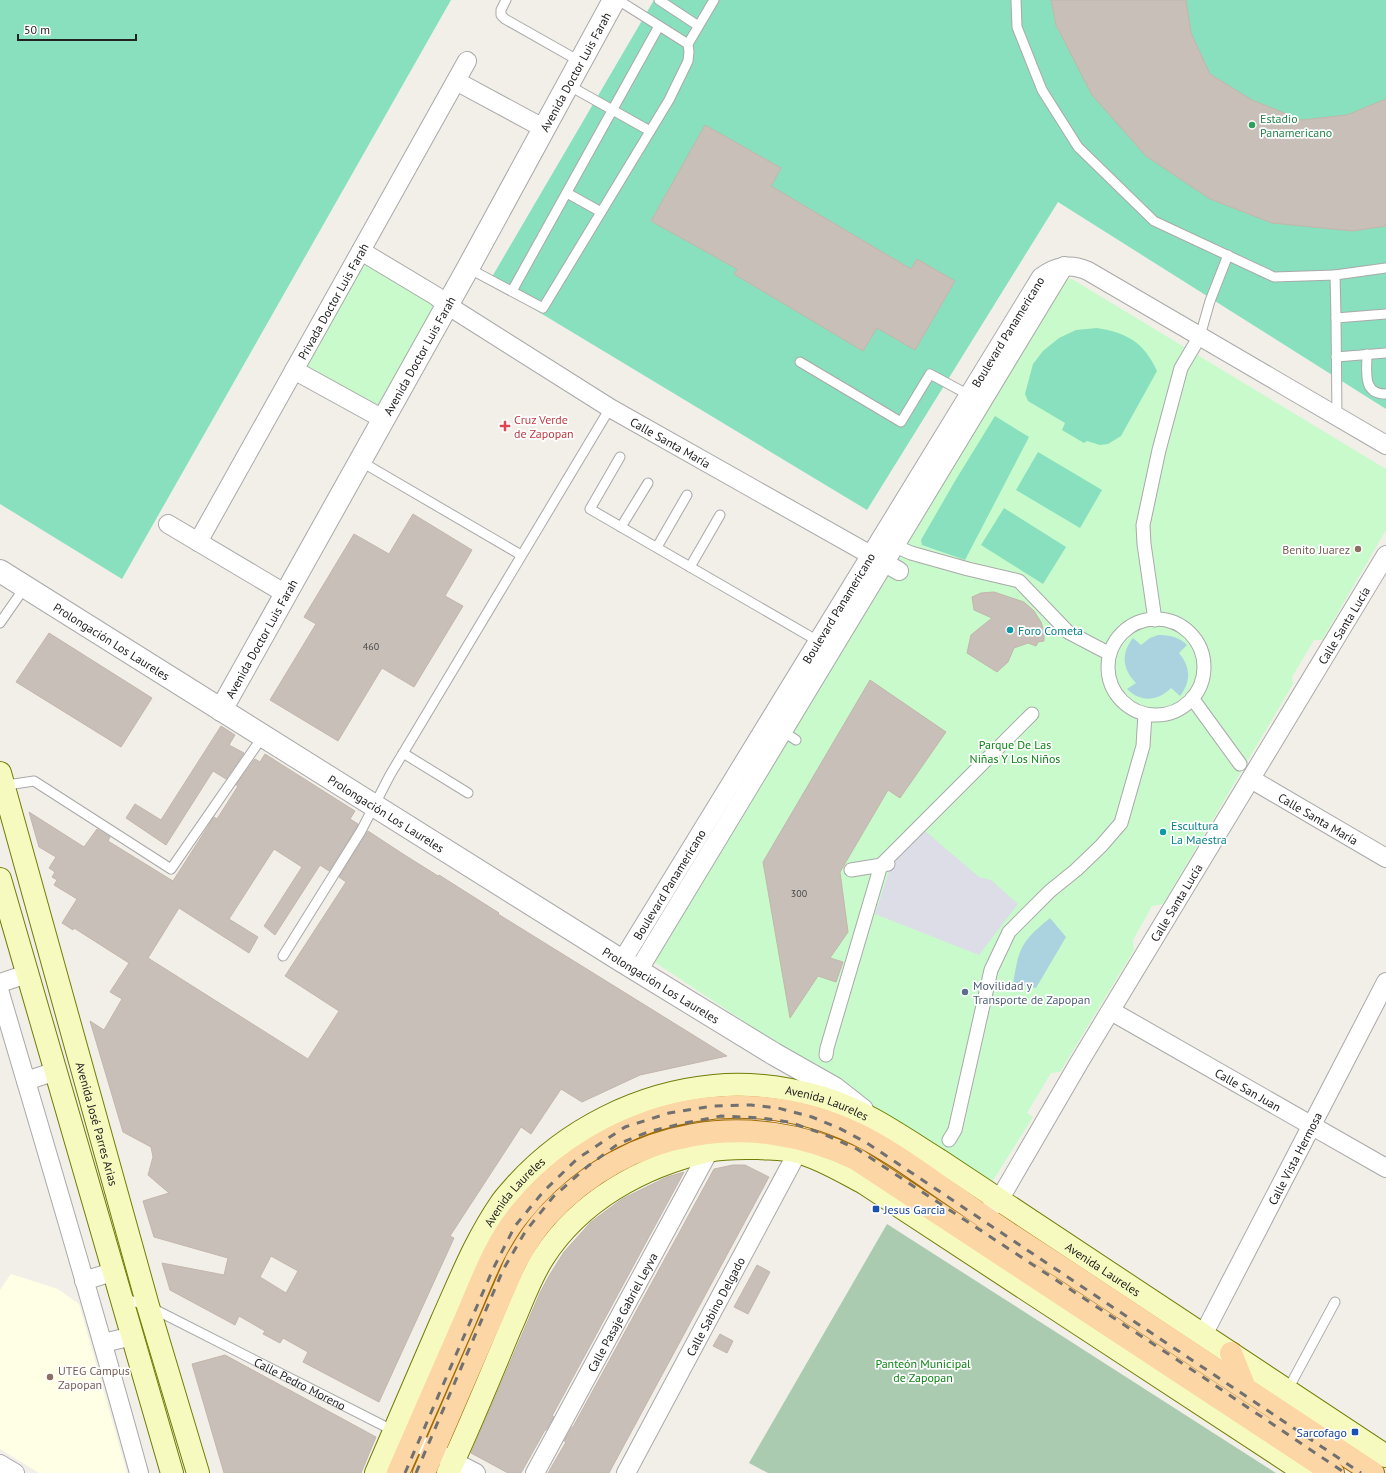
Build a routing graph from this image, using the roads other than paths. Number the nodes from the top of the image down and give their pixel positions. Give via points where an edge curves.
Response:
1 (506, 0) edge
2 (614, 0) edge
3 (618, 0) edge
4 (659, 0) edge
5 (714, 0) edge
6 (1016, 0) edge
7 (697, 25) junction
8 (659, 26) junction
9 (688, 44) junction
10 (467, 61) dead end
11 (581, 62) junction
12 (456, 80) junction
13 (568, 85) junction
14 (613, 110) junction
15 (545, 129) junction
16 (650, 131) junction
17 (566, 193) junction
18 (601, 212) junction
19 (361, 251) junction
20 (1228, 256) junction
21 (1064, 266) junction
22 (468, 268) junction
23 (1386, 268) edge
24 (1335, 275) junction
25 (512, 291) junction
26 (448, 305) junction
27 (1386, 314) edge
28 (1336, 318) junction
29 (1200, 336) junction
30 (1386, 353) edge
31 (1367, 354) junction
32 (1336, 357) junction
33 (800, 362) dead end
34 (294, 370) junction
35 (1386, 394) edge
36 (969, 395) junction
37 (610, 408) junction
38 (1337, 416) junction
39 (383, 419) junction
40 (1386, 445) edge
41 (620, 457) dead end
42 (360, 461) junction
43 (648, 482) dead end
44 (687, 495) dead end
45 (720, 515) dead end
46 (168, 524) dead end
47 (621, 527) junction
48 (198, 542) junction
49 (894, 546) junction
50 (657, 547) junction
51 (521, 555) junction
52 (1386, 555) edge
53 (884, 563) junction
54 (690, 566) junction
55 (0, 571) edge
56 (25, 587) junction
57 (286, 594) junction
58 (1155, 620) junction
59 (0, 623) edge
60 (818, 641) junction
61 (1110, 654) junction
62 (1192, 698) junction
63 (221, 710) junction
64 (1032, 714) dead end
65 (1145, 714) junction
66 (263, 736) junction
67 (404, 753) junction
68 (1240, 764) dead end
69 (1, 777) edge
70 (1251, 778) junction
71 (468, 793) dead end
72 (374, 806) junction
73 (1386, 858) edge
74 (886, 864) junction
75 (850, 870) dead end
76 (0, 879) edge
77 (283, 956) dead end
78 (630, 966) junction
79 (28, 974) junction
80 (1386, 982) edge
81 (0, 983) edge
82 (0, 993) edge
83 (1111, 1011) junction
84 (774, 1054) junction
85 (826, 1055) dead end
86 (56, 1071) junction
87 (26, 1081) junction
88 (761, 1086) junction
89 (869, 1116) junction
90 (1312, 1126) junction
91 (949, 1140) dead end
92 (801, 1146) junction
93 (709, 1151) junction
94 (1386, 1168) edge
95 (990, 1211) junction
96 (970, 1241) junction
97 (115, 1271) junction
98 (1031, 1275) junction
99 (84, 1281) junction
100 (1038, 1296) junction
101 (123, 1298) junction
102 (1335, 1302) dead end
103 (148, 1306) junction
104 (1203, 1335) junction
105 (133, 1336) junction
106 (103, 1343) junction
107 (1230, 1353) junction
108 (1245, 1388) junction
109 (1287, 1391) junction
110 (403, 1436) junction
111 (434, 1451) junction
112 (1386, 1456) edge
113 (0, 1464) edge
114 (451, 1467) edge
115 (15, 1473) edge
116 (139, 1473) edge
117 (172, 1473) edge
118 (198, 1473) edge
119 (376, 1473) edge
120 (398, 1473) edge
121 (424, 1473) edge
122 (476, 1473) edge
123 (535, 1473) edge
124 (626, 1473) edge
125 (1306, 1473) edge
126 (1333, 1473) edge
127 (1373, 1473) edge

1 - 11 lane via 501,10 501,15 505,19
2 - 11 street, Avenida Doctor Luis Farah
3 - 8 lane
4 - 7 lane
5 - 7 lane
6 - 20 lane via 1017,27 1042,90 1078,147 1154,221
7 - 9 lane
8 - 9 lane
8 - 14 lane
9 - 16 lane via 688,61
10 - 12 street, Privada Doctor Luis Farah
11 - 13 street, Avenida Doctor Luis Farah
12 - 15 street
12 - 19 street, Privada Doctor Luis Farah
13 - 14 lane
13 - 15 street, Avenida Doctor Luis Farah
14 - 16 lane
14 - 17 lane
15 - 22 street, Avenida Doctor Luis Farah
16 - 18 lane
17 - 18 lane
17 - 25 lane
18 - 25 lane via 543,308
19 - 26 street, Calle Santa María
19 - 34 street, Privada Doctor Luis Farah
20 - 24 lane via 1274,276
20 - 29 lane via 1210,301
21 - 29 street via 1079,267 1088,271
21 - 36 street, Boulevard Panamericano via 1041,277
21 - 49 street, Boulevard Panamericano
22 - 25 lane
22 - 26 street, Avenida Doctor Luis Farah
23 - 24 lane
24 - 28 lane
26 - 37 street, Calle Santa María
26 - 39 street, Avenida Doctor Luis Farah
27 - 28 lane
28 - 32 lane
29 - 38 street
29 - 58 street via 1181,368 1159,450 1144,525 1144,544
30 - 31 lane
31 - 32 lane
31 - 35 lane via 1370,389 1378,394
32 - 38 lane
33 - 36 lane via 901,422 930,374
34 - 39 street
34 - 48 street, Privada Doctor Luis Farah
36 - 53 street, Boulevard Panamericano
37 - 51 lane
37 - 53 street, Calle Santa María
38 - 40 street
39 - 42 street, Avenida Doctor Luis Farah
41 - 47 lane via 590,509
42 - 51 lane
42 - 57 street, Avenida Doctor Luis Farah
43 - 47 lane
44 - 50 lane
45 - 54 lane
46 - 48 street
47 - 50 lane
48 - 57 street
49 - 53 street, Boulevard Panamericano
49 - 61 street via 911,554 1019,580 1068,632
50 - 54 lane
51 - 67 lane
52 - 70 street, Calle Santa Lucía
53 - 60 street, Boulevard Panamericano
53 - 78 street, Boulevard Panamericano via 789,736
54 - 60 lane
55 - 56 street, Prolongación Los Laureles
56 - 59 lane
56 - 63 street, Prolongación Los Laureles
57 - 63 street, Avenida Doctor Luis Farah
58 - 61 street via 1144,621 1127,629 1117,639
58 - 62 street via 1172,622 1181,627 1197,644 1202,655 1203,669 1201,682
60 - 78 street, Boulevard Panamericano
61 - 65 street via 1108,675 1113,690 1127,706
62 - 65 street via 1172,712 1159,715
62 - 68 street
63 - 66 street, Prolongación Los Laureles
64 - 74 street
65 - 91 street via 1143,746 1121,823 1096,851 1050,891 1009,932 991,970 955,1130
66 - 69 lane via 171,869 34,781 14,784
66 - 72 street, Prolongación Los Laureles
67 - 71 lane
67 - 72 lane
69 - 103 main road, Avenida José Parres Arias
70 - 73 street, Calle Santa María
70 - 83 street, Calle Santa Lucía
72 - 77 lane
72 - 78 street, Prolongación Los Laureles
74 - 75 street
74 - 85 street
76 - 79 main road, Avenida José Parres Arias
78 - 84 street, Prolongación Los Laureles
79 - 81 street
79 - 86 main road, Avenida José Parres Arias
80 - 90 street, Calle Vista Hermosa
82 - 87 street
83 - 90 street, Calle San Juan
83 - 95 street, Calle Santa Lucía
84 - 88 street via 776,1070 771,1080
84 - 89 street, Prolongación Los Laureles via 834,1088
86 - 87 street
86 - 97 main road, Avenida José Parres Arias
87 - 99 street
88 - 89 main road, Avenida Laureles via 825,1098
88 - 110 main road, Avenida Laureles via 714,1086 656,1097 627,1107 588,1127 542,1158 502,1201 474,1246
89 - 95 main road, Avenida Laureles
90 - 94 street, Calle San Juan
90 - 104 street, Calle Vista Hermosa
92 - 93 main road
92 - 96 main road via 826,1146 856,1159
92 - 111 main road via 775,1134 731,1131 708,1132 669,1140 644,1148 605,1168 564,1199 547,1216 516,1261
92 - 124 street, Calle Sabino Delgado
93 - 114 main road via 652,1169 616,1187 563,1231 536,1271
93 - 123 street, Calle Pasaje Gabriel Leyva
95 - 96 street, Calle Santa Lucía
95 - 104 main road, Avenida Laureles
95 - 108 main road, Avenida Laureles
95 - 110 main road, Avenida Laureles via 878,1145 838,1126 799,1113 758,1106 716,1107 662,1118 635,1127 599,1145 556,1174 519,1214 493,1255
96 - 98 main road
96 - 100 main road
97 - 99 street
97 - 101 main road, Avenida José Parres Arias
98 - 100 main road
98 - 126 main road
99 - 106 street
100 - 125 main road
101 - 103 lane, Calle Pedro Moreno
101 - 105 main road, Avenida José Parres Arias
102 - 109 lane
103 - 110 lane, Calle Pedro Moreno
103 - 118 main road, Avenida José Parres Arias
104 - 107 main road, Avenida Laureles
105 - 106 street
105 - 117 main road, Avenida José Parres Arias
106 - 116 street
107 - 108 main road
107 - 109 main road, Avenida Laureles
108 - 127 main road, Avenida Laureles
109 - 112 main road, Avenida Laureles
110 - 111 street, Calle Pedro Moreno
110 - 119 main road, Avenida Laureles
110 - 120 main road, Avenida Laureles
111 - 114 street, Calle Pedro Moreno
111 - 121 main road
113 - 115 street
114 - 122 street, Calle Pedro Moreno

